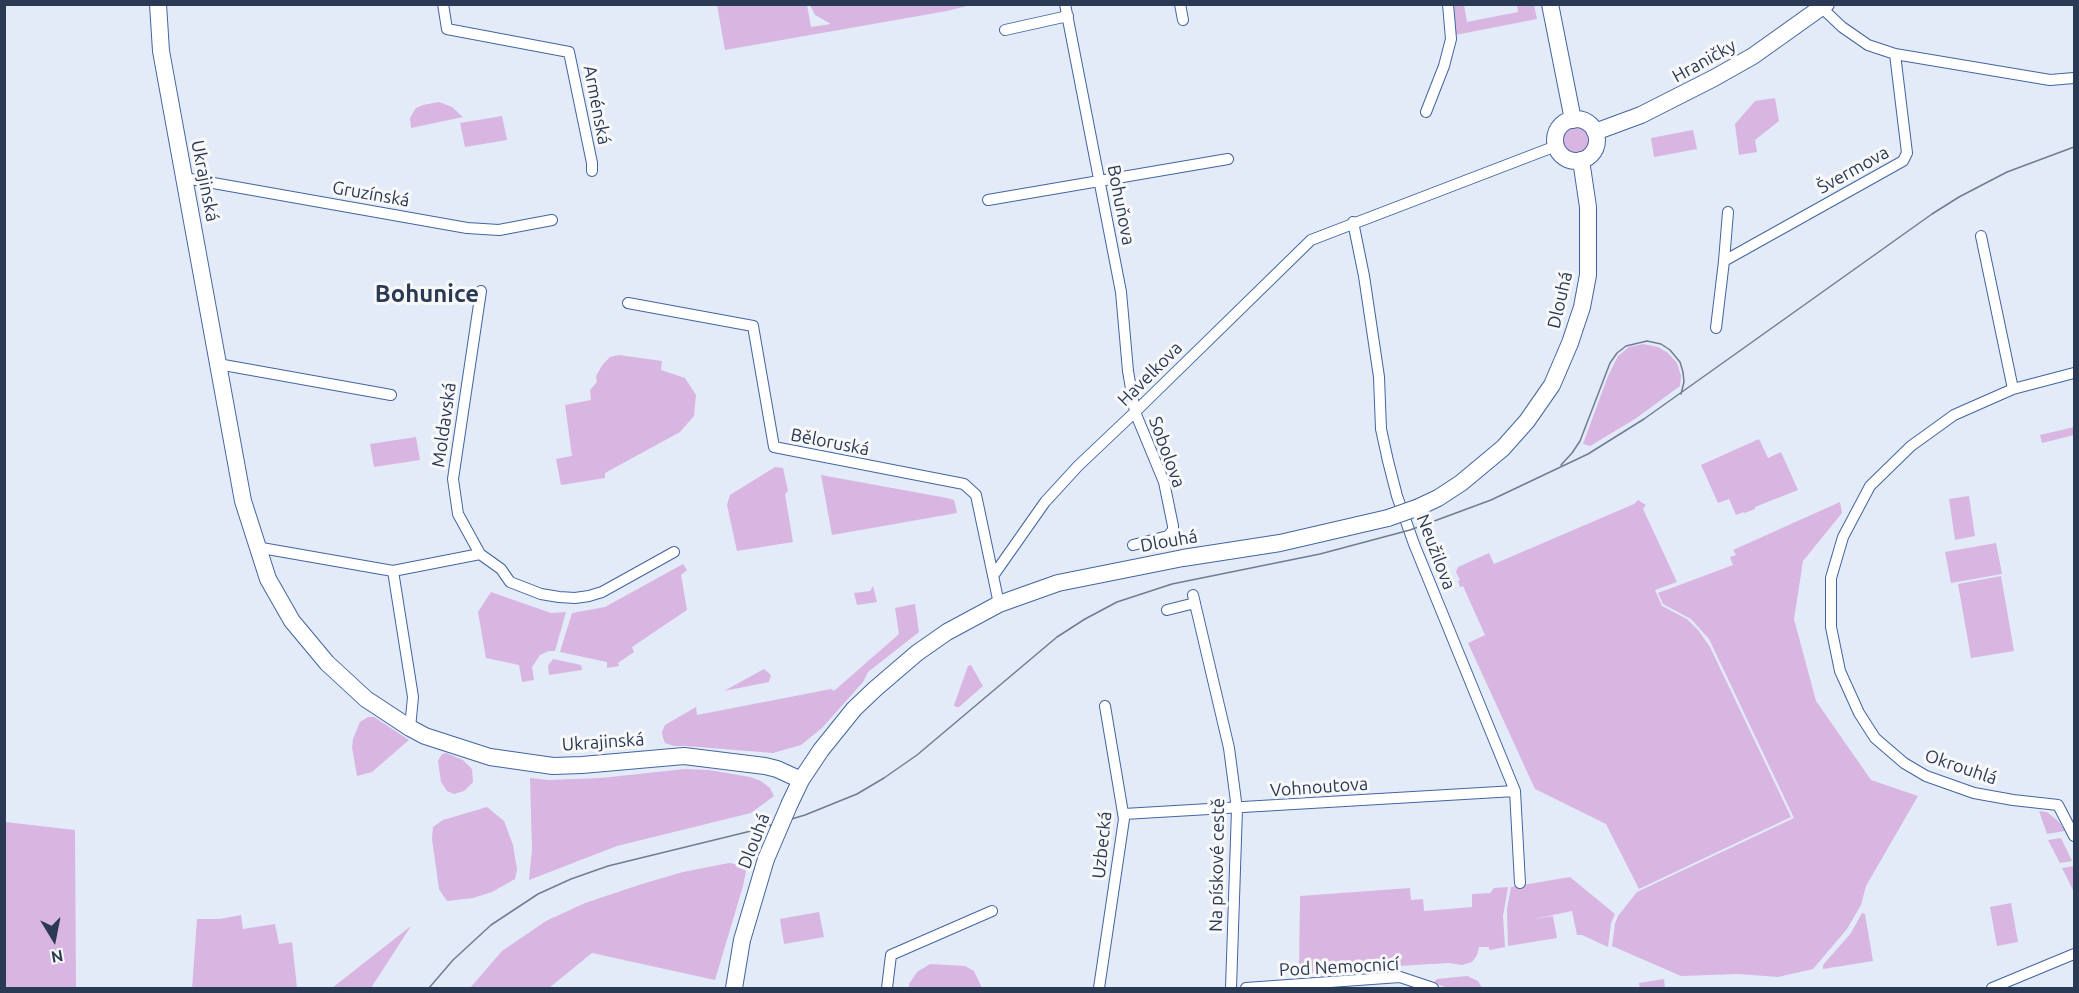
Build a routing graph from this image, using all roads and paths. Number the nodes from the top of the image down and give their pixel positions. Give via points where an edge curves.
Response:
1 (158, 4) edge
2 (443, 4) edge
3 (1180, 4) edge
4 (1448, 4) edge
5 (1550, 4) edge
6 (1824, 6) edge
7 (1066, 10) edge
8 (1183, 20) dead end
9 (1005, 30) dead end
10 (1895, 54) junction
11 (2074, 78) edge
12 (1426, 112) dead end
13 (1573, 120) junction
14 (1595, 132) junction
15 (1556, 146) junction
16 (1228, 159) dead end
17 (1581, 160) junction
18 (592, 171) dead end
19 (185, 178) junction
20 (1100, 182) junction
21 (988, 200) dead end
22 (1728, 212) dead end
23 (552, 220) dead end
24 (1353, 222) junction
25 (1981, 236) dead end
26 (1724, 261) junction
27 (481, 291) dead end
28 (628, 303) dead end
29 (1716, 328) dead end
30 (218, 364) junction
31 (2074, 373) edge
32 (2013, 389) junction
33 (391, 395) dead end
34 (1135, 412) junction
35 (1133, 545) dead end
36 (256, 547) junction
37 (674, 552) dead end
38 (480, 554) junction
39 (393, 571) junction
40 (993, 576) junction
41 (999, 604) junction
42 (1167, 610) dead end
43 (1105, 706) dead end
44 (410, 728) junction
45 (801, 780) junction
46 (1515, 791) junction
47 (1237, 809) junction
48 (1124, 814) junction
49 (2074, 836) edge
50 (1520, 883) dead end
51 (992, 911) dead end
52 (2074, 954) edge
53 (734, 988) edge
54 (887, 988) edge
55 (1099, 988) edge
56 (1231, 988) edge
57 (1246, 988) edge
58 (1433, 988) edge
59 (1992, 988) edge

1 - 19 street, Ukrajinská via 160,44
2 - 18 street, Arménská via 447,29 570,52
3 - 8 street
4 - 12 street via 1451,39
5 - 13 street
6 - 10 street via 1842,27 1868,45
6 - 14 street, Hraničky via 1714,78 1641,115
7 - 9 street
7 - 20 street, Bohuňova
10 - 11 street via 2050,80
10 - 26 street, Švermova via 1907,153 1903,161
13 - 14 street via 1586,123
13 - 15 street via 1558,129
14 - 17 street via 1594,150
15 - 17 street via 1565,158
15 - 24 street
16 - 20 street
17 - 41 street, Dlouhá, bridge via 1588,207 1588,275 1570,343 1552,385 1527,421 1503,448 1461,483 1438,498 1388,518 1280,543 1058,583
19 - 23 street, Gruzínská via 467,228 498,230
19 - 30 street, Ukrajinská
20 - 21 street
20 - 34 street, Bohuňova via 1121,292
22 - 26 street
24 - 34 street, Havelkova via 1311,240
24 - 46 street, Neužilova via 1379,377 1382,429 1397,496
25 - 32 street
26 - 29 street
27 - 38 street, Moldavská via 453,478 458,513
28 - 40 street, Běloruská via 753,326 774,447 964,484 976,495
30 - 33 street
30 - 36 street, Ukrajinská via 243,501
31 - 32 street, Okrouhlá
32 - 49 street, Okrouhlá via 1951,418 1911,446 1870,486 1844,537 1831,578 1831,627 1840,671 1859,713 1875,738 1904,763 1926,776 1974,793 2058,804
34 - 35 street, Sobolova via 1164,482 1173,530 1168,536
34 - 40 street, Havelkova via 1046,502
36 - 39 street
36 - 44 street, Ukrajinská via 268,579 292,621 327,663 366,699
37 - 38 street, Moldavská via 602,592 574,598 541,594 510,582 501,569
38 - 39 street
39 - 44 street via 412,697
40 - 41 street, Běloruská
41 - 45 street, Dlouhá via 951,629 896,669 854,709
42 - 47 street, Na pískové cestě via 1194,599 1230,748
43 - 48 street, Uzbecká
44 - 45 street, Ukrajinská via 506,761 554,766 684,756 765,766
45 - 53 street, Dlouhá, bridge via 766,859 742,940
46 - 47 street, Vohnoutova
46 - 50 street, Neužilova
47 - 48 street, Vohnoutova
47 - 56 street, Na pískové cestě
48 - 55 street, Uzbecká
51 - 54 street via 891,956
52 - 59 street
57 - 58 street, Pod Nemocnicí via 1400,976

